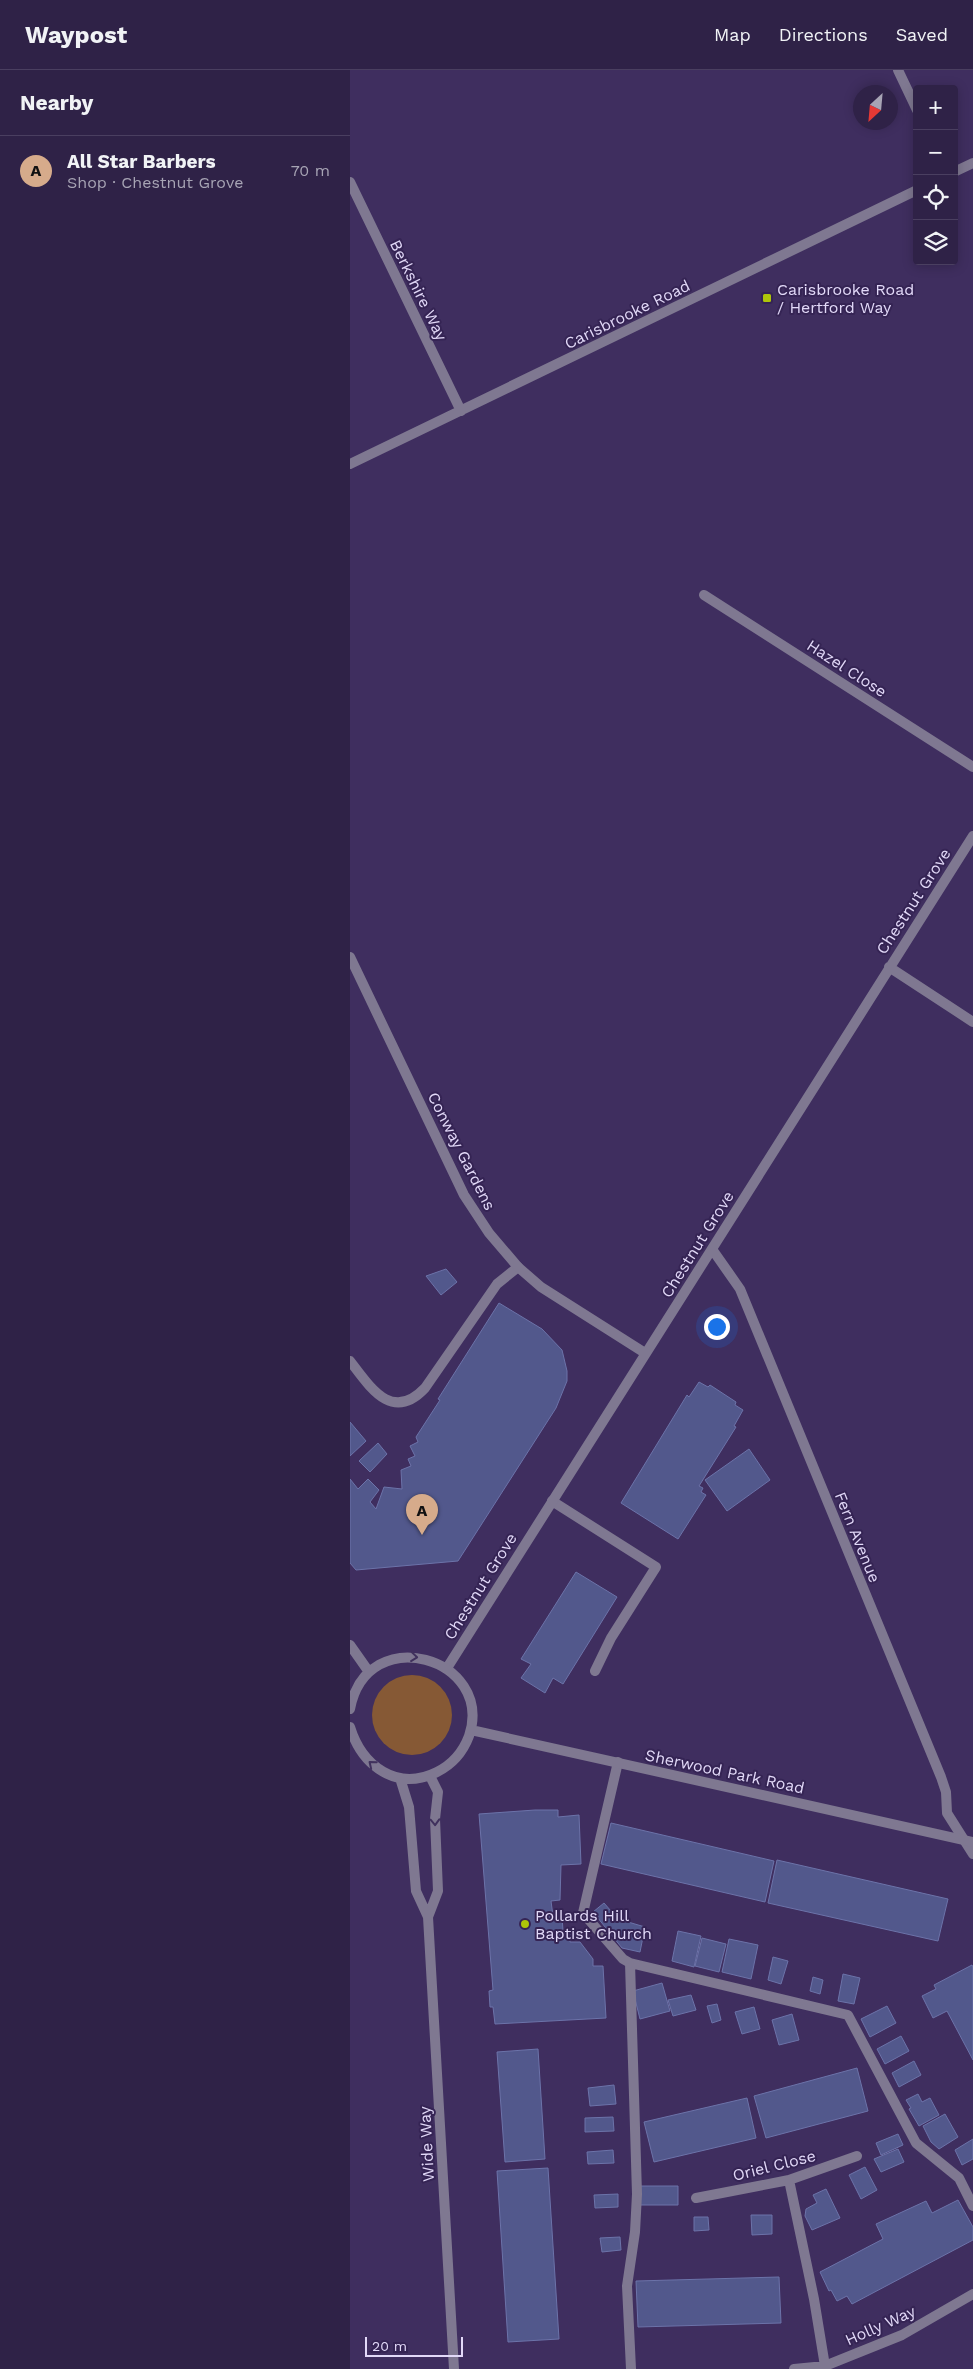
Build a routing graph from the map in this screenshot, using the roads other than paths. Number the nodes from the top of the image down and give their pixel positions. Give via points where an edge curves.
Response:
1 (898, 70) edge
2 (913, 102) edge
3 (973, 163) edge
4 (958, 170) edge
5 (350, 182) edge
6 (913, 192) edge
7 (461, 411) junction
8 (350, 464) edge
9 (704, 595) dead end
10 (973, 767) edge
11 (973, 836) edge
12 (350, 957) edge
13 (889, 967) junction
14 (973, 1022) edge
15 (712, 1249) junction
16 (518, 1267) junction
17 (645, 1353) junction
18 (350, 1361) edge
19 (552, 1501) junction
20 (350, 1645) edge
21 (447, 1668) junction
22 (595, 1671) dead end
23 (369, 1672) junction
24 (350, 1709) edge
25 (350, 1727) edge
26 (471, 1730) junction
27 (352, 1739) edge
28 (618, 1762) junction
29 (430, 1776) junction
30 (400, 1778) junction
31 (969, 1841) edge
32 (973, 1854) edge
33 (428, 1917) junction
34 (630, 1963) junction
35 (858, 2156) dead end
36 (789, 2180) junction
37 (696, 2198) dead end
38 (973, 2206) edge
39 (973, 2294) edge
40 (825, 2366) junction
41 (454, 2369) edge
42 (631, 2369) edge
43 (794, 2369) edge

1 - 2 street
3 - 4 street
5 - 7 street, Berkshire Way
6 - 7 street, Carisbrooke Road
7 - 8 street, Carisbrooke Road
9 - 10 street, Hazel Close
11 - 13 street, Chestnut Grove
12 - 16 street, Conway Gardens via 464,1195 489,1233
13 - 14 street
13 - 15 street, Chestnut Grove
15 - 17 street, Chestnut Grove
15 - 31 street, Fern Avenue via 740,1289 941,1777 947,1813
16 - 17 street, Conway Gardens via 541,1287
16 - 18 street via 497,1284 415,1398 401,1403 385,1400
17 - 19 street, Chestnut Grove
19 - 21 street, Chestnut Grove
19 - 22 street via 656,1567 611,1638
20 - 23 street
23 -> 21 street via 404,1657 431,1660
21 - 26 street via 465,1690 470,1703
23 - 24 street via 359,1685
25 - 27 street
26 - 28 street, Sherwood Park Road
26 - 29 street via 457,1757 446,1768
30 -> 27 street via 381,1771 366,1760
28 - 31 street, Sherwood Park Road
28 - 34 street via 583,1913
29 - 30 street
29 -> 33 street, Wide Way via 438,1792 435,1819 438,1891
30 - 33 street, Wide Way via 409,1807 416,1890
31 - 32 street, Fern Avenue
33 - 41 street, Wide Way
34 - 38 street via 848,2015 916,2143 959,2178
34 - 42 street via 636,2194 635,2232 627,2286
35 - 36 street, Oriel Close
36 - 37 street, Oriel Close
36 - 40 street
39 - 40 street, Holly Way via 902,2335
40 - 43 street, Holly Way

